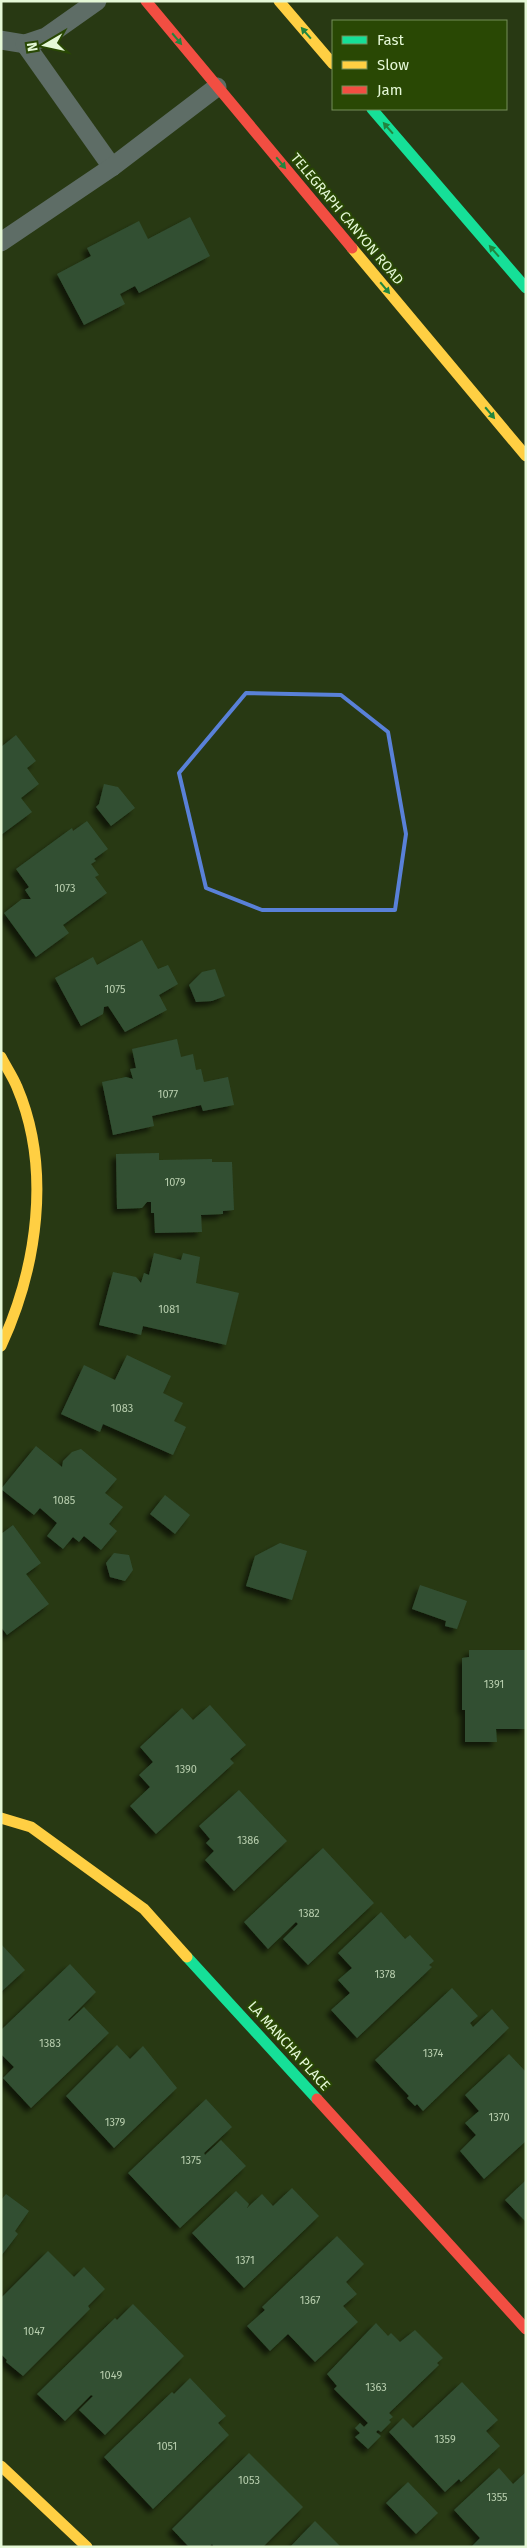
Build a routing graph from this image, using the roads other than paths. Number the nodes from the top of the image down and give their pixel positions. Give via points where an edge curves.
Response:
1 (97, 1) edge
2 (146, 1) edge
3 (279, 1) edge
4 (1, 40) edge
5 (25, 44) junction
6 (332, 63) edge
7 (217, 87) junction
8 (373, 110) edge
9 (112, 167) junction
10 (1, 242) edge
11 (526, 288) edge
12 (526, 456) edge
13 (1, 1057) edge
14 (1, 1346) edge
15 (1, 1818) edge
16 (526, 2329) edge
17 (1, 2466) edge
18 (87, 2547) edge

1 - 5 lane via 46,36
2 -> 7 street, TELEGRAPH CANYON ROAD
6 -> 3 street
4 - 5 lane
5 - 9 lane
7 - 9 lane
7 -> 12 street, TELEGRAPH CANYON ROAD
11 -> 8 street
9 - 10 lane
13 - 14 street via 23,1105 32,1145 36,1186 35,1227 29,1267 19,1306
15 - 16 street, LA MANCHA PLACE via 31,1827 144,1909
17 - 18 street

